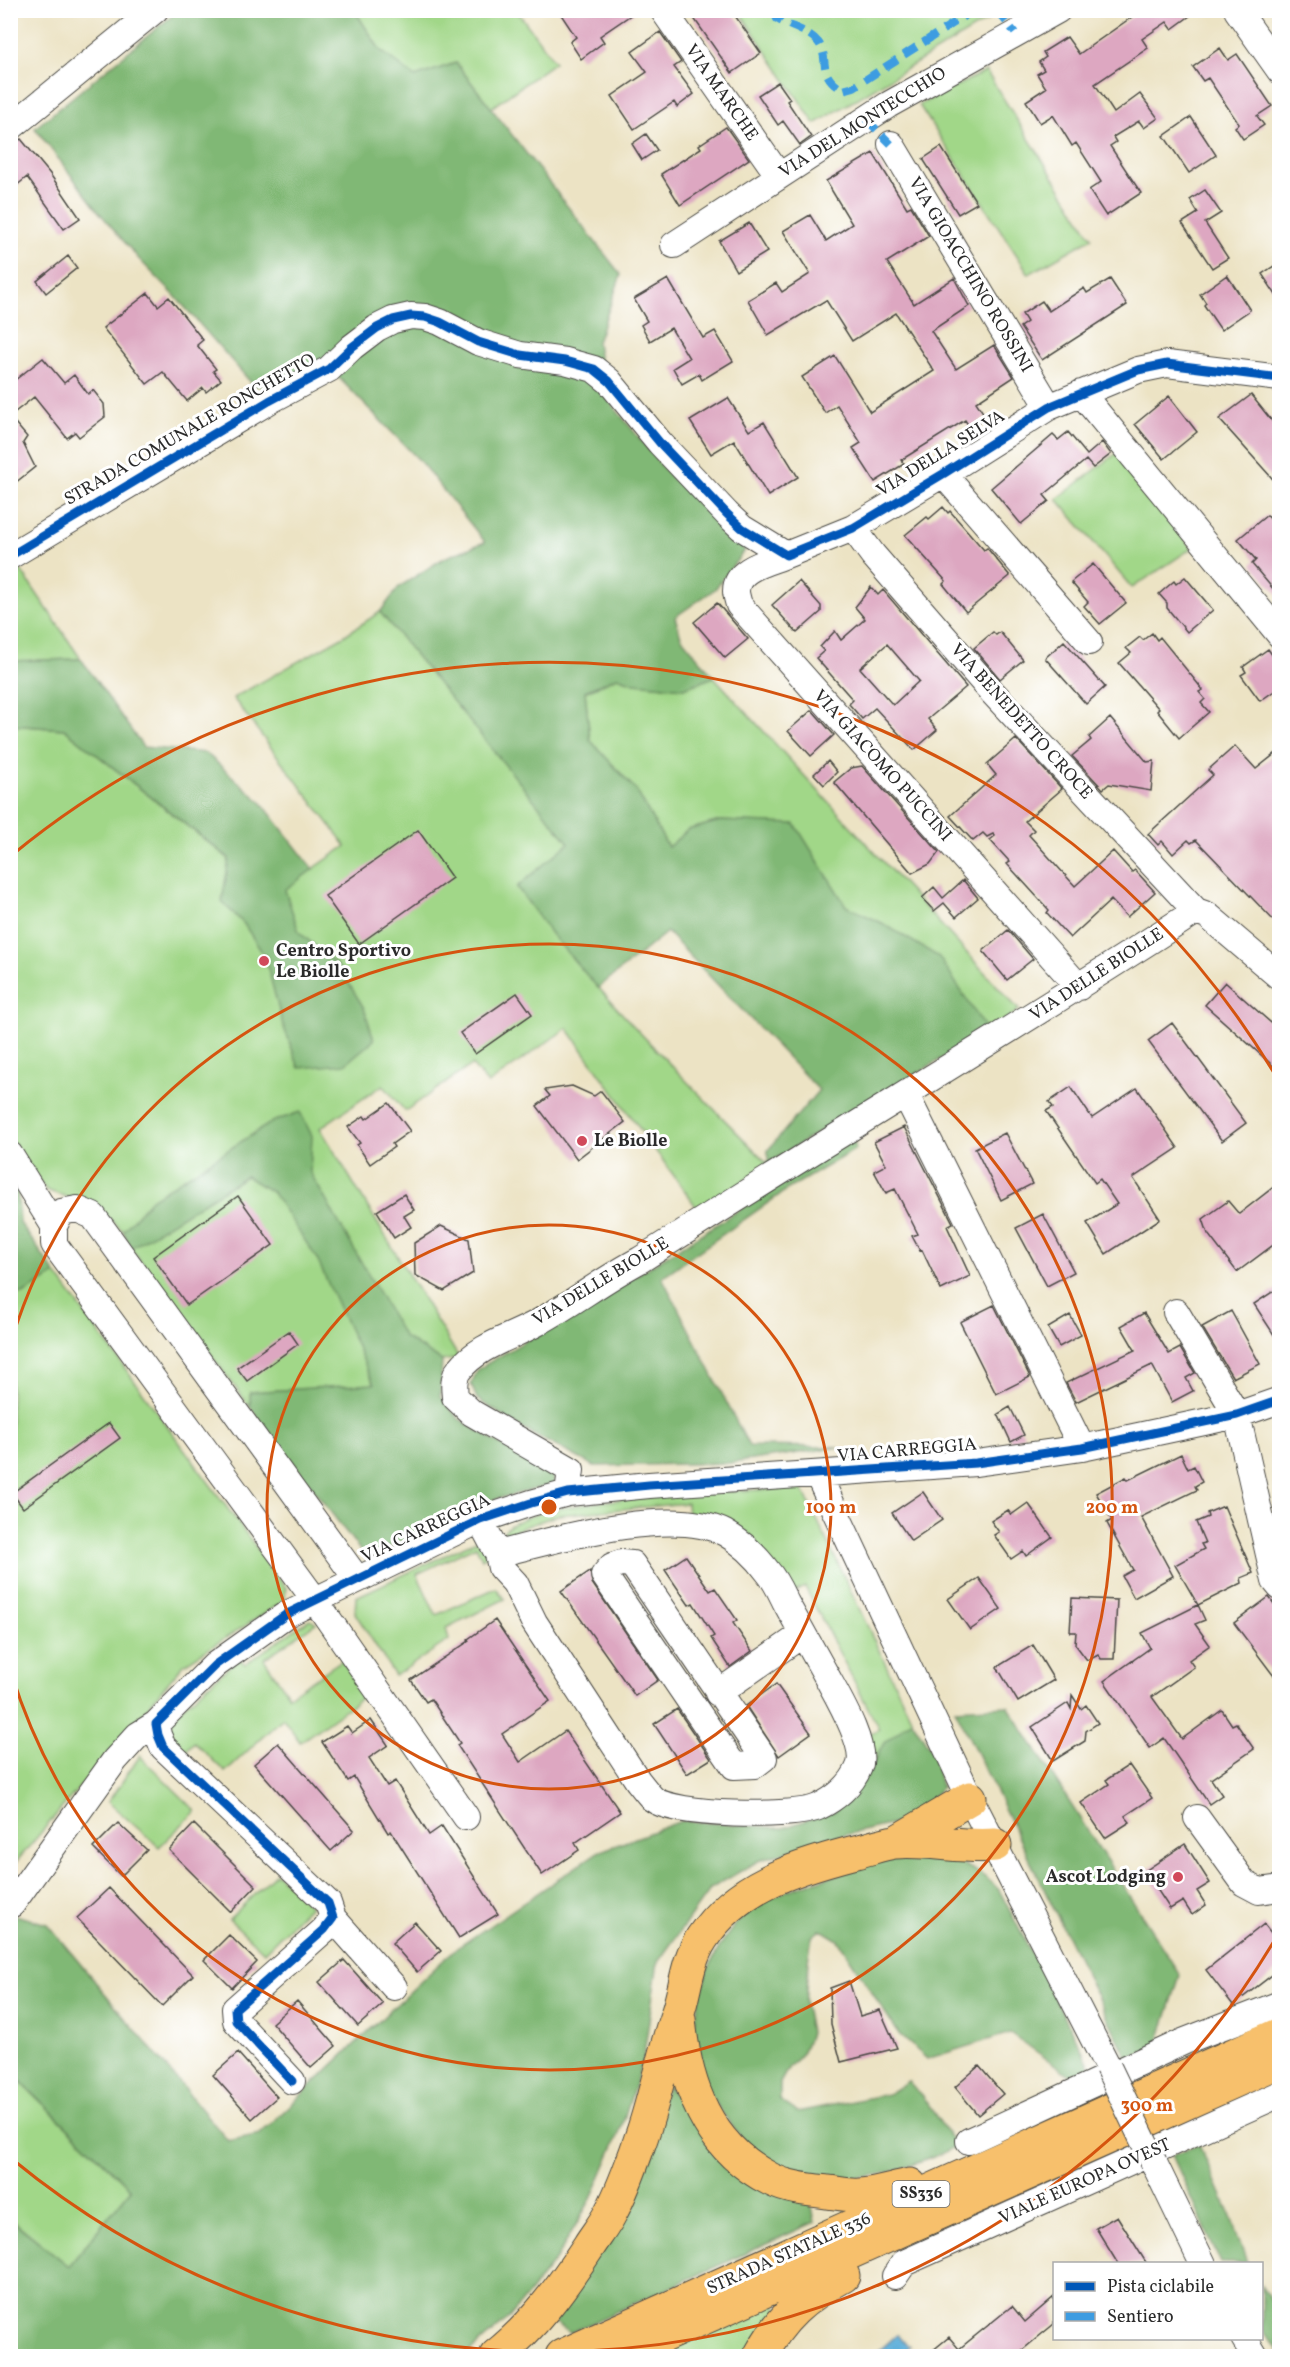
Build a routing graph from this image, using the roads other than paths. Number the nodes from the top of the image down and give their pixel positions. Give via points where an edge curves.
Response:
1 (155, 10) edge
2 (663, 10) edge
3 (1058, 10) edge
4 (1237, 10) edge
5 (1280, 71) edge
6 (10, 128) edge
7 (891, 144) dead end
8 (779, 176) junction
9 (674, 245) dead end
10 (1280, 378) edge
11 (1082, 393) junction
12 (1049, 407) junction
13 (943, 474) junction
14 (853, 528) junction
15 (786, 555) junction
16 (10, 556) edge
17 (1280, 635) edge
18 (1089, 642) dead end
19 (1196, 911) junction
20 (1280, 977) edge
21 (1079, 987) junction
22 (906, 1095) junction
23 (10, 1155) edge
24 (54, 1226) junction
25 (1176, 1312) dead end
26 (1280, 1400) edge
27 (1237, 1415) junction
28 (1082, 1448) junction
29 (818, 1475) junction
30 (568, 1493) junction
31 (480, 1520) junction
32 (498, 1554) junction
33 (357, 1579) junction
34 (1280, 1587) edge
35 (315, 1600) junction
36 (803, 1634) junction
37 (718, 1693) junction
38 (156, 1724) junction
39 (970, 1798) junction
40 (466, 1817) dead end
41 (1197, 1818) dead end
42 (896, 1842) junction
43 (995, 1845) junction
44 (1280, 1888) edge
45 (12, 1904) dead end
46 (333, 1918) junction
47 (394, 1987) dead end
48 (1280, 2004) edge
49 (678, 2012) junction
50 (1280, 2034) edge
51 (1280, 2061) edge
52 (292, 2081) dead end
53 (1280, 2094) edge
54 (1100, 2128) junction
55 (969, 2141) dead end
56 (1202, 2262) edge
57 (895, 2276) dead end
58 (1245, 2340) edge
59 (496, 2356) edge
60 (562, 2356) edge
61 (618, 2356) edge
62 (760, 2356) edge
63 (1255, 2356) edge

1 - 6 street
2 - 8 street, VIA MARCHE
3 - 8 street, VIA DEL MONTECCHIO via 888,105
4 - 5 street
7 - 12 street, VIA GIOACCHINO ROSSINI
8 - 9 street, VIA DEL MONTECCHIO
10 - 11 street, VIA DELLA SELVA via 1167,364 1138,370
11 - 12 street, VIA DELLA SELVA
11 - 17 street
12 - 13 street, VIA DELLA SELVA
13 - 14 street, VIA DELLA SELVA
13 - 18 street, VIA DELLA SELVA
14 - 15 street, VIA DELLA SELVA
14 - 19 street, VIA BENEDETTO CROCE via 993,693
15 - 16 street, STRADA COMUNALE RONCHETTO via 726,514 594,369 520,355 478,342 440,322 411,316 377,328 329,369
15 - 21 street, VIA GIACOMO PUCCINI via 751,569 740,578 736,591 739,605
19 - 20 street via 1207,915
19 - 21 street, VIA DELLE BIOLLE
21 - 22 street, VIA DELLE BIOLLE
22 - 28 street
22 - 30 street, VIA DELLE BIOLLE via 537,1323 496,1341 457,1372 455,1396 472,1413 571,1470
23 - 24 street
24 - 33 street, VIA CARREGGIA via 62,1212 77,1209 93,1216
24 - 35 street via 54,1244
25 - 27 street
26 - 27 street, VIA CARREGGIA
27 - 28 street, VIA CARREGGIA
27 - 34 street via 1275,1581
28 - 29 street, VIA CARREGGIA via 976,1463
29 - 30 street, VIA CARREGGIA
29 - 39 street
30 - 31 street, VIA CARREGGIA
31 - 32 street, VIA CARREGGIA
31 - 33 street, VIA CARREGGIA
32 - 36 street, VIA CARREGGIA via 635,1524 695,1524 724,1532 752,1552 770,1573
32 - 36 street, VIA CARREGGIA via 501,1568 514,1583 534,1622 639,1781 654,1799 674,1808 788,1813 816,1808 839,1795 851,1780 860,1766 861,1750 838,1697
33 - 35 street, VIA CARREGGIA
35 - 38 street, VIA CARREGGIA via 287,1614 215,1665
35 - 40 street
36 - 37 street
37 - 37 street via 764,1758 755,1765 734,1766 604,1575 612,1566 632,1564
38 - 45 street, VIA CARREGGIA via 138,1735 115,1760
38 - 46 street via 163,1747 328,1904
39 - 42 highway
39 - 43 street
41 - 44 street via 1244,1883 1259,1891
42 - 43 highway
42 - 49 highway via 811,1863 739,1898 702,1938 685,1978
43 - 56 street, bridge
46 - 47 street
46 - 52 street via 235,2009 236,2020
48 - 55 street via 1185,2041
49 - 54 highway via 682,2055 691,2087 712,2128 750,2167 772,2180 807,2190 860,2195 910,2185
49 - 59 highway via 666,2042 641,2140 611,2212 526,2331
50 - 54 highway, STRADA STATALE 336 / SS336
51 - 54 highway, STRADA STATALE 336 / SS336
53 - 57 street, VIALE EUROPA OVEST via 904,2263
54 - 60 highway, STRADA STATALE 336 / SS336
54 - 61 highway, STRADA STATALE 336 / SS336
54 - 62 highway via 935,2232 859,2266 810,2295 790,2313
58 - 63 street

